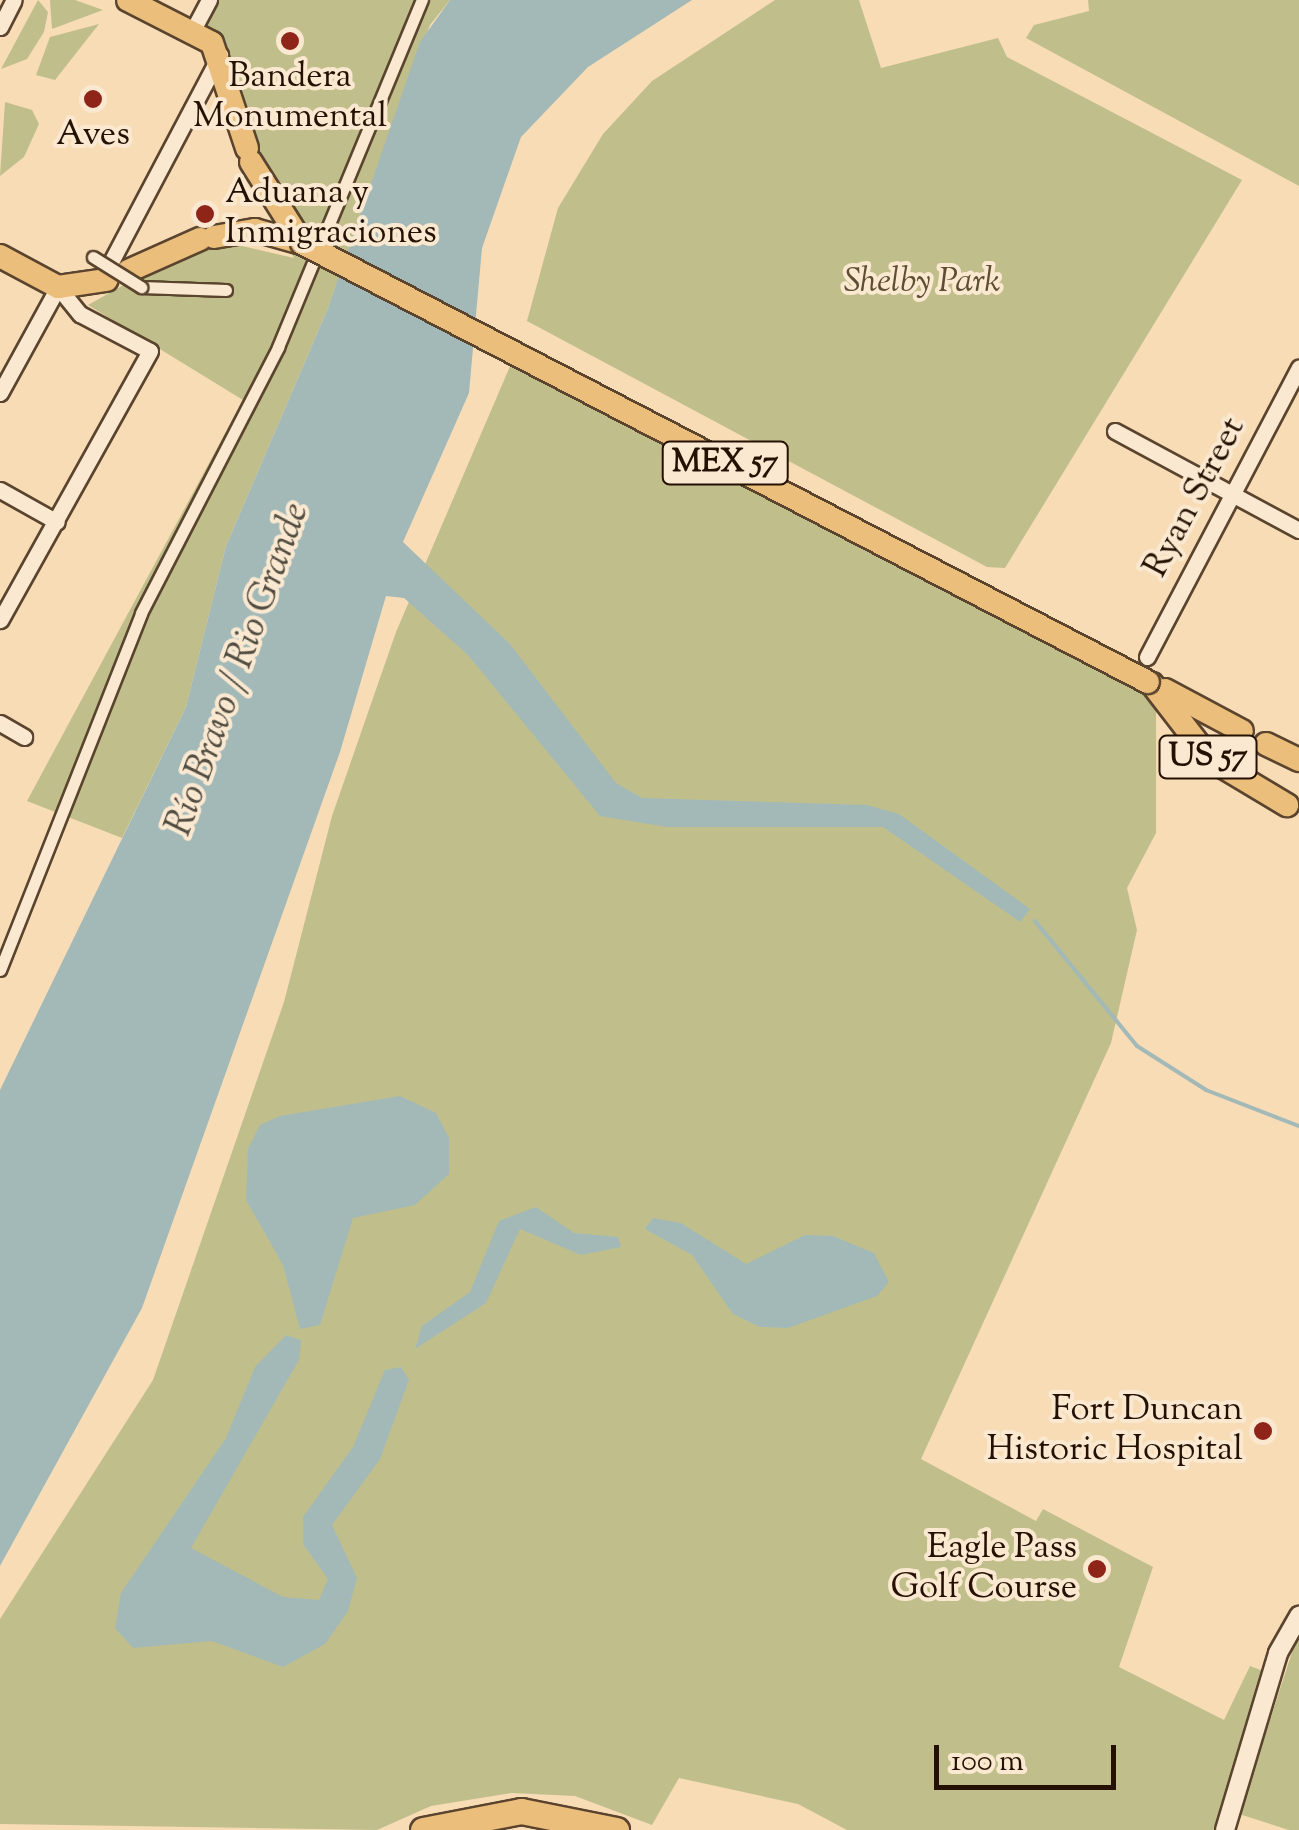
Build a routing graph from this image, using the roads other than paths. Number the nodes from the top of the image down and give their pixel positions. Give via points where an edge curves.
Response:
1 (14, 0) edge
2 (128, 0) edge
3 (209, 0) edge
4 (422, 0) edge
5 (0, 27) edge
6 (194, 28) junction
7 (220, 55) junction
8 (302, 243) junction
9 (0, 256) edge
10 (92, 257) dead end
11 (115, 276) junction
12 (58, 287) junction
13 (226, 290) dead end
14 (1299, 367) edge
15 (0, 392) edge
16 (1115, 431) dead end
17 (0, 490) edge
18 (1231, 494) junction
19 (57, 522) junction
20 (1299, 530) edge
21 (0, 620) edge
22 (1147, 657) dead end
23 (1150, 683) junction
24 (0, 723) edge
25 (1242, 731) dead end
26 (24, 737) dead end
27 (1266, 744) dead end
28 (1299, 760) edge
29 (1287, 805) dead end
30 (0, 970) edge
31 (1299, 1616) edge
32 (423, 1830) edge
33 (616, 1830) edge
34 (1226, 1830) edge

1 - 5 street
2 - 6 main road
3 - 6 street
4 - 30 street via 278,347 141,613
6 - 7 main road
7 - 8 main road via 249,155
7 - 11 street
8 - 11 main road, MEX 57 via 270,232 207,238
8 - 23 main road, MEX 57, bridge
9 - 12 main road
10 - 11 street, bridge
11 - 12 main road, MEX 57
11 - 13 street
12 - 15 street
12 - 19 street via 80,314 150,351
14 - 18 street, Ryan Street
16 - 18 street
17 - 19 street
18 - 20 street
18 - 22 street, Ryan Street
19 - 21 street
23 - 25 main road, US 57
23 - 29 main road, US 57 via 1210,759
24 - 26 street
27 - 28 main road, US 57
31 - 34 street via 1278,1654
32 - 33 highway via 521,1811

